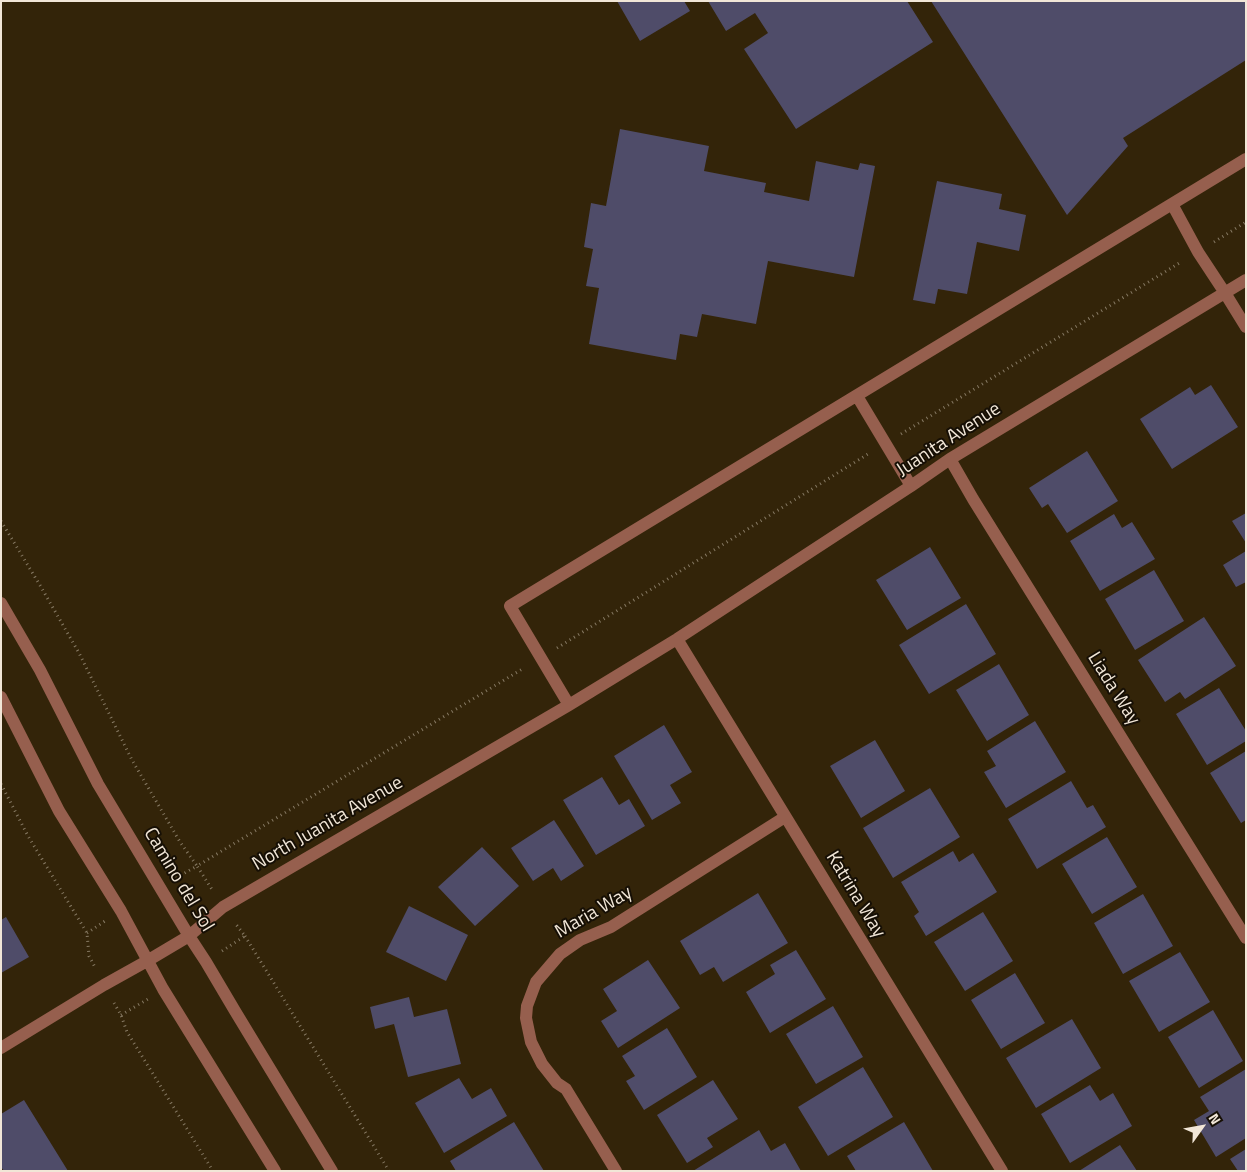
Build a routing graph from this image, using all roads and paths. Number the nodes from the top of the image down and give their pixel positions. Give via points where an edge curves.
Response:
1 (1246, 160) edge
2 (1172, 204) junction
3 (1246, 280) edge
4 (1225, 293) junction
5 (1246, 327) edge
6 (857, 396) junction
7 (950, 459) junction
8 (911, 486) junction
9 (1, 603) edge
10 (677, 639) junction
11 (1, 697) edge
12 (569, 705) junction
13 (785, 817) junction
14 (189, 936) junction
15 (245, 936) dead end
16 (1246, 938) edge
17 (147, 961) junction
18 (1, 1048) edge
19 (275, 1171) edge
20 (332, 1171) edge
21 (389, 1171) edge
22 (616, 1171) edge
23 (1002, 1171) edge

1 - 2 street
2 - 4 street
2 - 6 street
3 - 4 street, Juanita Avenue
4 - 5 street
4 - 7 street, Juanita Avenue
6 - 8 street
6 - 12 street via 510,606
7 - 8 street, Juanita Avenue
7 - 16 street, Liada Way
8 - 10 street, Juanita Avenue
9 - 14 street, Camino del Sol via 40,670 98,784
10 - 12 street, North Juanita Avenue
10 - 13 street, Katrina Way
11 - 17 street via 60,811 121,911
12 - 14 street, North Juanita Avenue via 223,907
13 - 22 street, Maria Way via 611,927 580,940 560,954 536,982 527,1006 531,1042 542,1064 566,1089
13 - 23 street, Katrina Way
14 - 17 street, North Juanita Avenue
14 - 20 street, Camino del Sol
15 - 21 path
17 - 18 street, North Juanita Avenue
17 - 19 street

